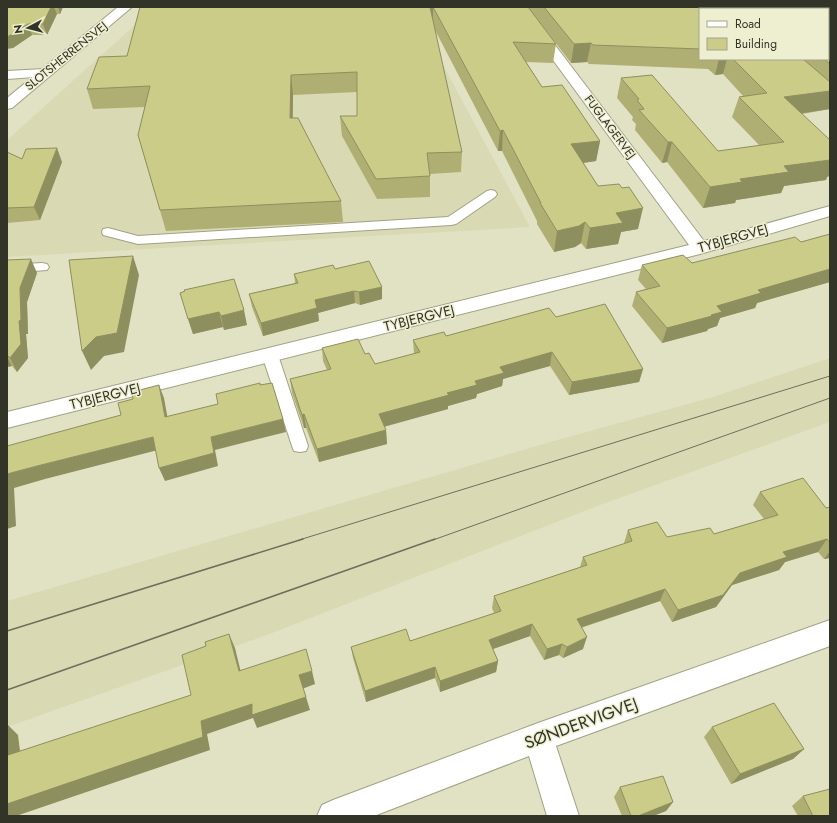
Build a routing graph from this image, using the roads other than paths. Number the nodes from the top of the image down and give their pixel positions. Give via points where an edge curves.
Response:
1 (126, 7) edge
2 (520, 7) edge
3 (44, 73) junction
4 (7, 75) edge
5 (7, 105) edge
6 (491, 194) dead end
7 (830, 211) edge
8 (108, 232) dead end
9 (700, 248) junction
10 (42, 267) dead end
11 (7, 269) edge
12 (270, 355) junction
13 (7, 420) edge
14 (300, 446) dead end
15 (830, 633) edge
16 (538, 738) junction
17 (333, 816) edge
18 (563, 816) edge

1 - 3 street, SLOTSHERRENSVEJ
2 - 9 street, FUGLAGERVEJ
3 - 4 street
3 - 5 street, SLOTSHERRENSVEJ
6 - 8 lane via 451,221 138,240
7 - 9 street, TYBJERGVEJ
9 - 12 street, TYBJERGVEJ
10 - 11 lane
12 - 13 street, TYBJERGVEJ
12 - 14 lane
15 - 16 street, SØNDERVIGVEJ
16 - 17 street, SØNDERVIGVEJ
16 - 18 street

